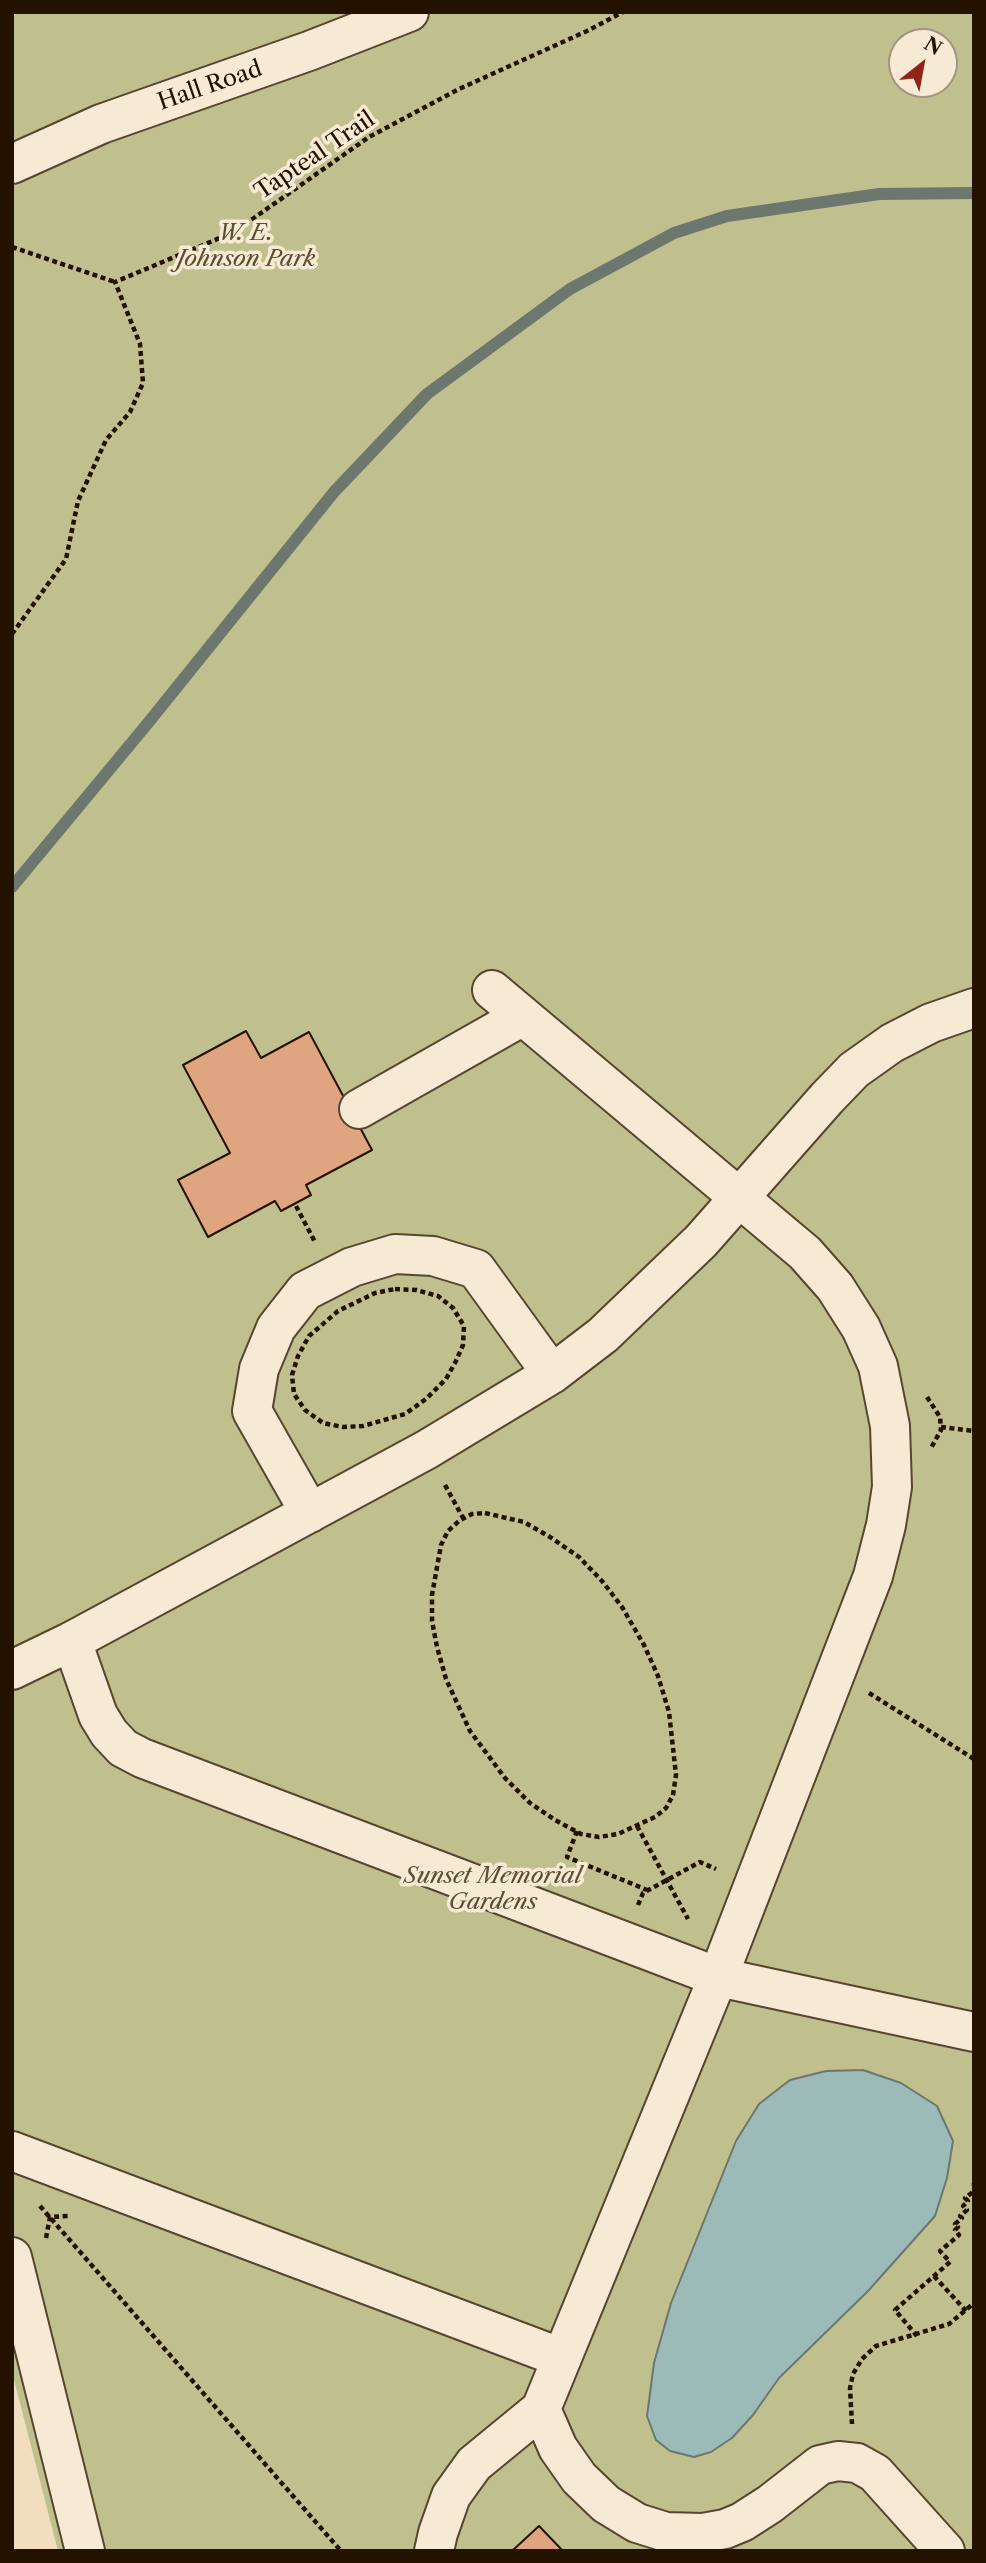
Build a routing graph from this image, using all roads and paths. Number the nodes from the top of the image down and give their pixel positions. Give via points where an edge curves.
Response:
1 (409, 12) edge
2 (623, 12) edge
3 (12, 164) edge
4 (12, 247) edge
5 (114, 282) junction
6 (12, 634) edge
7 (492, 990) dead end
8 (974, 1008) edge
9 (523, 1016) junction
10 (359, 1109) dead end
11 (741, 1198) junction
12 (552, 1374) junction
13 (405, 1413) joint
14 (941, 1427) dead end
15 (974, 1431) edge
16 (310, 1513) junction
17 (72, 1641) junction
18 (12, 1670) edge
19 (835, 1673) junction
20 (974, 1759) edge
21 (637, 1826) junction
22 (577, 1831) junction
23 (666, 1880) junction
24 (752, 1885) junction
25 (647, 1890) junction
26 (688, 1919) dead end
27 (626, 1942) junction
28 (719, 1977) junction
29 (974, 2032) edge
30 (12, 2151) edge
31 (974, 2187) edge
32 (31, 2196) dead end
33 (12, 2257) edge
34 (934, 2276) junction
35 (974, 2304) edge
36 (966, 2311) junction
37 (917, 2336) junction
38 (562, 2358) junction
39 (541, 2409) junction
40 (857, 2463) junction
41 (85, 2551) edge
42 (341, 2551) edge
43 (435, 2551) edge
44 (945, 2551) edge

1 - 3 lane, Hall Road via 101,124
2 - 5 path, Tapteal Trail via 369,137 234,232
4 - 5 path
5 - 6 path via 140,344 144,383 130,412 106,440 78,501 66,559
7 - 9 lane
8 - 11 lane via 892,1043 854,1070
9 - 10 lane
9 - 11 lane
11 - 12 lane via 660,1283
11 - 19 lane via 805,1253 835,1287 861,1328 885,1394 892,1487 886,1525 873,1576
12 - 16 lane
12 - 16 lane via 476,1269 433,1256 395,1254 305,1291 276,1328 259,1369 252,1411
13 - 13 path via 446,1379 463,1345 464,1326 438,1296 395,1289 355,1301 316,1329 292,1374 294,1394 305,1410 323,1423 343,1427 382,1422
14 - 15 path
16 - 17 lane
17 - 18 lane
17 - 27 lane via 98,1715 123,1748 142,1759
19 - 20 path
19 - 24 lane
21 - 22 path via 598,1837
21 - 22 path via 666,1808 676,1775 668,1712 644,1645 622,1607 579,1557 524,1522 472,1514 449,1531 435,1570 432,1621 446,1679 470,1731 505,1779 530,1803
21 - 23 path
22 - 25 path via 567,1857
23 - 24 path via 700,1862
23 - 25 path
23 - 26 path
24 - 28 lane
25 - 27 path
27 - 28 lane
28 - 29 lane
28 - 38 lane
30 - 38 lane
31 - 34 path via 965,2198 967,2210 956,2224 958,2235 940,2251 950,2262
32 - 42 path
33 - 41 lane
34 - 36 path
34 - 37 path via 895,2310
35 - 36 path
36 - 37 path via 949,2324
37 - 40 path via 876,2346 853,2374 850,2407
38 - 39 lane
39 - 40 lane via 558,2448 579,2478 606,2504 637,2523 666,2532 724,2529 770,2504 820,2465
39 - 43 lane via 474,2464 452,2496
40 - 44 lane via 875,2473

